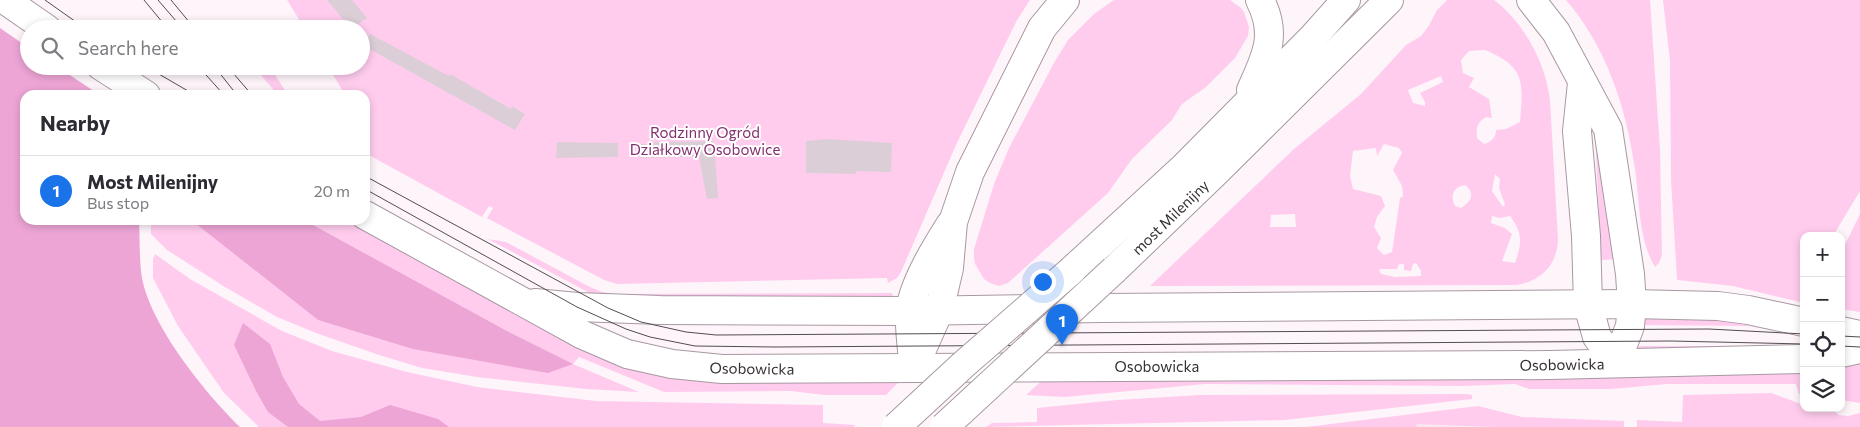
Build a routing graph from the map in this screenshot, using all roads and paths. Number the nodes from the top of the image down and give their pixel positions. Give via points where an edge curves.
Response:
1 (5, 0) edge
2 (1065, 0) edge
3 (1260, 0) edge
4 (1346, 0) edge
5 (1389, 0) edge
6 (1530, 0) edge
7 (34, 20) edge
8 (115, 75) edge
9 (1582, 83) junction
10 (138, 90) edge
11 (1244, 105) junction
12 (370, 218) edge
13 (952, 222) junction
14 (524, 302) junction
15 (1632, 304) junction
16 (1588, 305) junction
17 (910, 311) junction
18 (939, 311) junction
19 (1800, 321) edge
20 (1845, 332) edge
21 (1860, 335) edge
22 (1860, 349) edge
23 (1845, 352) edge
24 (1800, 358) edge
25 (1616, 363) junction
26 (914, 367) junction
27 (896, 427) edge
28 (944, 427) edge

1 - 7 street
2 - 13 street via 1042,28 970,172
3 - 11 street via 1266,10 1270,35 1266,56
4 - 11 street, most Milenijny
5 - 28 street, most Milenijny, bridge via 1114,270
6 - 9 street via 1556,32
8 - 10 street
9 - 15 street via 1608,129
9 - 16 street via 1577,131
11 - 27 street, most Milenijny, bridge via 1183,168
12 - 14 street, Osobowicka
13 - 17 street via 928,262
13 - 18 street via 949,268
14 - 17 street, Osobowicka via 660,310
14 - 26 street, Osobowicka via 583,335 627,354 672,364 722,369
15 - 16 street, Osobowicka
15 - 19 street, Osobowicka via 1718,306
15 - 25 street via 1630,326
16 - 18 street, Osobowicka
16 - 25 street via 1597,337
17 - 18 street, Osobowicka
17 - 26 street
18 - 26 street
20 - 21 street
22 - 23 street
24 - 25 street, Osobowicka
25 - 26 street, Osobowicka

